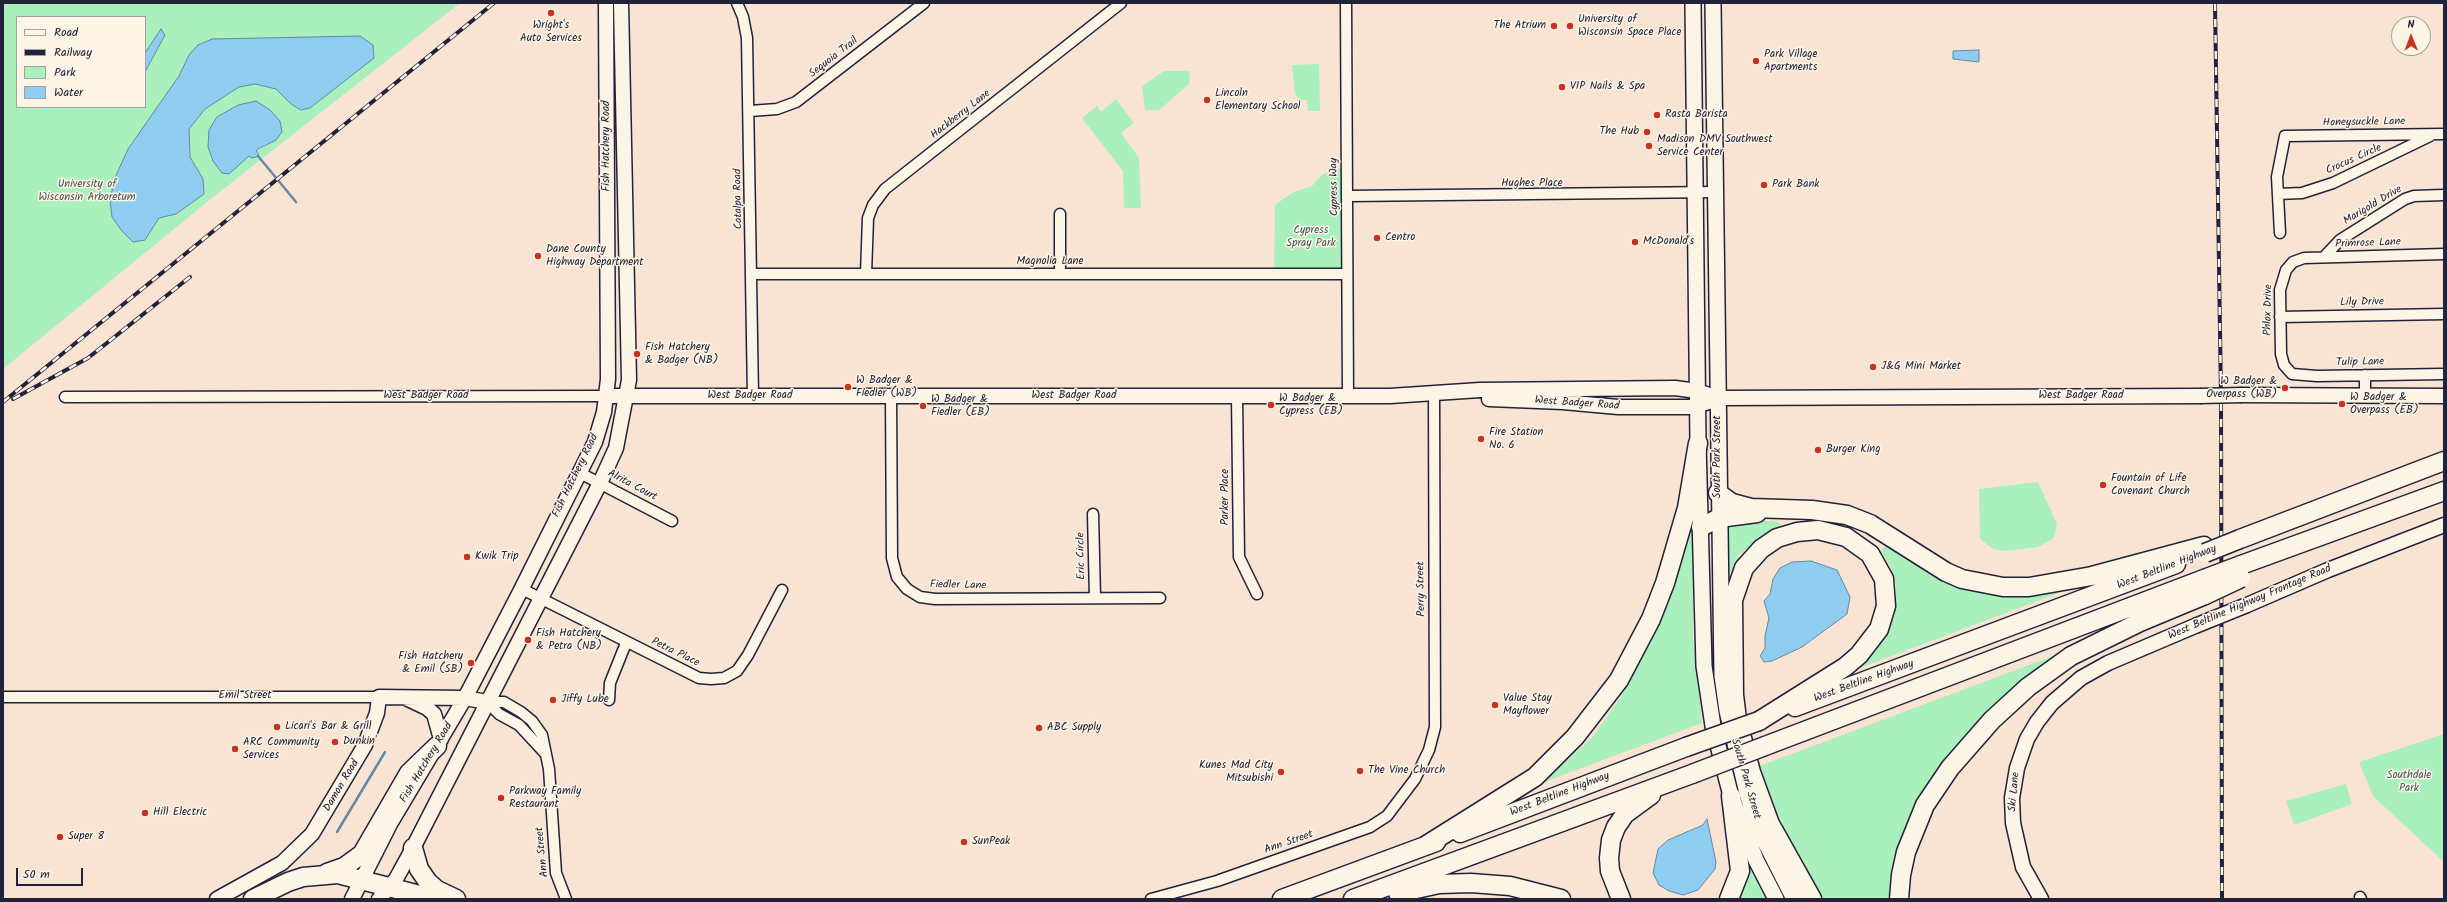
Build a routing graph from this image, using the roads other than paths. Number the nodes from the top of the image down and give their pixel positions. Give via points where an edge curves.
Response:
1 (606, 3) edge
2 (622, 3) edge
3 (737, 3) edge
4 (924, 3) edge
5 (1121, 3) edge
6 (1346, 3) edge
7 (1693, 3) edge
8 (1713, 3) edge
9 (750, 111) junction
10 (2440, 134) edge
11 (1695, 192) junction
12 (1716, 192) junction
13 (2278, 194) junction
14 (2444, 195) edge
15 (1347, 196) junction
16 (1060, 214) dead end
17 (2280, 233) dead end
18 (2444, 254) edge
19 (2324, 257) junction
20 (2293, 262) joint
21 (752, 274) junction
22 (866, 274) junction
23 (1060, 274) junction
24 (1348, 274) junction
25 (2444, 314) edge
26 (2280, 317) junction
27 (2283, 362) joint
28 (2444, 374) edge
29 (2365, 375) junction
30 (1434, 394) junction
31 (606, 396) junction
32 (627, 396) junction
33 (753, 396) junction
34 (891, 396) junction
35 (1237, 396) junction
36 (1348, 396) junction
37 (2365, 396) junction
38 (2444, 396) edge
39 (65, 397) dead end
40 (1697, 398) junction
41 (1718, 398) junction
42 (1698, 443) junction
43 (2444, 461) edge
44 (580, 473) junction
45 (600, 483) junction
46 (2444, 492) edge
47 (1718, 493) junction
48 (1776, 511) junction
49 (1093, 514) dead end
50 (1719, 518) junction
51 (672, 521) dead end
52 (2444, 525) edge
53 (1701, 527) junction
54 (2204, 550) junction
55 (2205, 587) junction
56 (522, 589) junction
57 (782, 590) dead end
58 (1257, 594) dead end
59 (1095, 598) junction
60 (1160, 598) dead end
61 (540, 599) junction
62 (626, 643) junction
63 (2062, 693) joint
64 (3, 697) edge
65 (379, 697) junction
66 (404, 697) junction
67 (465, 698) junction
68 (609, 700) dead end
69 (487, 702) junction
70 (1759, 721) junction
71 (439, 742) junction
72 (1415, 779) joint
73 (1667, 782) junction
74 (1731, 796) junction
75 (1425, 846) junction
76 (413, 848) junction
77 (316, 875) junction
78 (362, 880) junction
79 (384, 893) edge
80 (217, 899) edge
81 (253, 899) edge
82 (352, 899) edge
83 (436, 899) edge
84 (456, 899) edge
85 (566, 899) edge
86 (1151, 899) edge
87 (1282, 899) edge
88 (1353, 899) edge
89 (1378, 899) edge
90 (1561, 899) edge
91 (1621, 899) edge
92 (1729, 899) edge
93 (1776, 899) edge
94 (1794, 899) edge
95 (1812, 899) edge
96 (1899, 899) edge
97 (2042, 899) edge

1 - 31 street, Fish Hatchery Road
2 - 32 street, Fish Hatchery Road via 629,365
3 - 9 street, Catalpa Road via 747,38
4 - 9 street, Sequoia Trail via 796,102 777,109
5 - 22 street, Hackberry Lane via 885,189 873,205 868,218
6 - 15 street, Cypress Way
7 - 11 main road, South Park Street
8 - 12 main road, South Park Street
9 - 21 street, Catalpa Road
10 - 13 street, Crocus Circle via 2332,183 2302,193
10 - 13 street, Honeysuckle Lane via 2285,136 2278,166
11 - 12 street, Hughes Place
11 - 15 street, Hughes Place
11 - 40 main road, South Park Street
12 - 41 main road, South Park Street
13 - 17 street
14 - 19 street, Marigold Drive via 2414,196 2405,199 2340,240
15 - 24 street, Cypress Way
16 - 23 street
18 - 19 street, Primrose Lane
19 - 20 street, Primrose Lane via 2304,258
20 - 26 street, Phlox Drive via 2280,281
21 - 22 street, Magnolia Lane
21 - 33 street, Catalpa Road
22 - 23 street, Magnolia Lane
23 - 24 street, Magnolia Lane
24 - 36 street, Cypress Way
25 - 26 street, Lily Drive
26 - 27 street, Phlox Drive
27 - 29 street, Tulip Lane via 2292,374
28 - 29 street, Tulip Lane
29 - 37 street
30 - 36 street, West Badger Road
30 - 40 street, West Badger Road via 1461,399 1535,400 1596,407
30 - 40 street, West Badger Road via 1570,388 1684,388
30 - 72 street, Perry Street via 1435,727 1429,750
31 - 32 street, West Badger Road
31 - 39 street, West Badger Road
31 - 44 street, Fish Hatchery Road via 595,442
32 - 33 street, West Badger Road
32 - 45 street, Fish Hatchery Road via 616,448
33 - 34 street, West Badger Road
34 - 35 street, West Badger Road
34 - 59 street, Fiedler Lane via 892,558 897,578 907,589 920,597 935,599
35 - 36 street, West Badger Road
35 - 58 street, Parker Place via 1238,557
37 - 38 street, West Badger Road
37 - 41 street, West Badger Road, bridge
40 - 41 street, West Badger Road
40 - 42 main road, South Park Street
41 - 47 main road, South Park Street
42 - 53 main road, South Park Street
42 - 75 highway via 1683,524 1665,583 1651,619 1619,680 1566,747 1535,777
43 - 54 highway, West Beltline Highway, bridge
44 - 45 street, Alrita Court
44 - 56 street, Fish Hatchery Road
45 - 51 street, Alrita Court
45 - 61 street, Fish Hatchery Road
46 - 55 highway, bridge via 2360,523
47 - 48 highway via 1732,503
47 - 50 main road, South Park Street
48 - 50 highway
48 - 54 highway via 1812,510 1848,515 1870,524 1946,572 1962,579 2003,588 2029,587 2092,576
49 - 59 street, Eric Circle
50 - 53 highway
50 - 94 main road, South Park Street via 1722,676 1727,711 1753,811 1780,875
52 - 63 street, West Beltline Highway Frontage Road, bridge via 2328,570 2108,663
53 - 74 main road, South Park Street via 1702,641 1705,678 1713,726
54 - 70 highway, West Beltline Highway
55 - 73 highway, bridge
55 - 96 highway via 2071,656 2028,687 1992,720 1950,768 1925,805 1913,829 1906,852
56 - 61 street, Petra Place
56 - 67 street, Fish Hatchery Road
57 - 62 street, Petra Place via 748,655 737,671 724,678 699,678
59 - 60 street, Fiedler Lane
61 - 62 street, Petra Place
61 - 69 street, Fish Hatchery Road
62 - 68 street via 610,683
63 - 97 street, Ski Lane via 2037,722 2027,739 2020,754 2013,792 2013,828 2018,854 2030,881
64 - 65 street, Emil Street
65 - 66 street, Emil Street
65 - 80 street, Damon Road via 377,713 365,745 348,778 312,834 282,863
66 - 67 street, Emil Street
66 - 71 street via 434,714
67 - 69 street, Emil Street
67 - 71 street, Fish Hatchery Road
69 - 76 street, Fish Hatchery Road
69 - 85 street, Ann Street via 504,702 526,716 542,735 550,778 556,873
70 - 75 highway, West Beltline Highway, bridge
70 - 95 highway via 1845,667 1859,655 1879,629 1886,606 1884,579 1870,554 1846,537 1818,530 1797,532 1777,538 1761,549 1744,568 1732,600 1734,694 1743,744 1770,824
71 - 77 highway via 409,774 362,854 344,867
71 - 78 street, Fish Hatchery Road via 390,824
72 - 86 street, Ann Street via 1391,812 1370,827 1218,881
73 - 88 highway
73 - 91 highway via 1625,814 1613,832 1609,865 1615,889
74 - 92 highway via 1740,871
74 - 93 main road, South Park Street via 1753,854
75 - 87 highway, West Beltline Highway
76 - 79 street, Fish Hatchery Road
76 - 84 highway via 419,869 428,882 437,890
77 - 78 highway via 338,874
77 - 81 highway via 288,882
78 - 79 highway
78 - 82 street, Fish Hatchery Road
79 - 83 highway
89 - 90 highway via 1424,887 1458,883 1510,886

